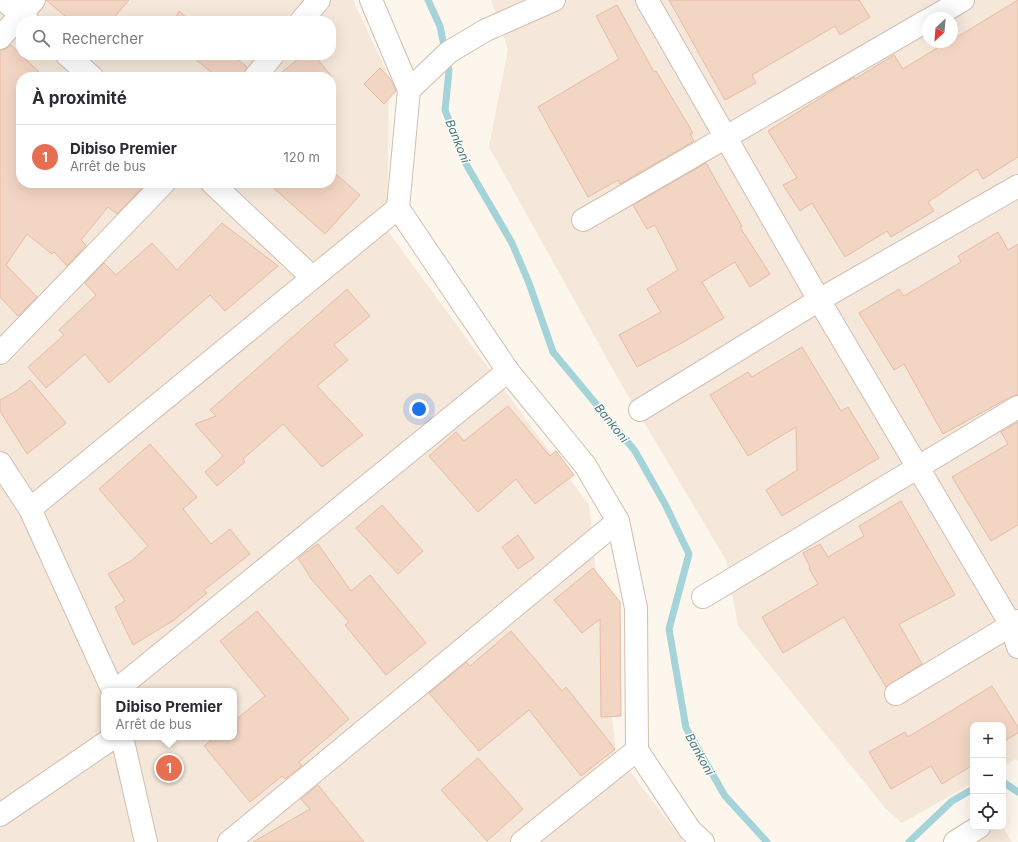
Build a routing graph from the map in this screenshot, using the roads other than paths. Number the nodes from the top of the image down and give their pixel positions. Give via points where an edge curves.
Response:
1 (4, 0) edge
2 (318, 0) edge
3 (371, 0) edge
4 (554, 0) edge
5 (647, 0) edge
6 (963, 0) edge
7 (28, 12) edge
8 (942, 12) edge
9 (305, 16) edge
10 (16, 23) edge
11 (922, 24) edge
12 (0, 38) edge
13 (73, 60) edge
14 (269, 60) edge
15 (86, 72) edge
16 (259, 72) edge
17 (410, 90) junction
18 (726, 138) junction
19 (1018, 186) edge
20 (159, 188) edge
21 (217, 188) edge
22 (398, 208) junction
23 (583, 220) dead end
24 (312, 277) junction
25 (819, 300) junction
26 (0, 353) edge
27 (508, 371) junction
28 (1018, 407) edge
29 (640, 410) dead end
30 (0, 463) edge
31 (918, 467) junction
32 (30, 509) junction
33 (618, 521) junction
34 (703, 597) dead end
35 (1015, 623) edge
36 (1018, 647) edge
37 (113, 688) edge
38 (118, 688) edge
39 (896, 694) dead end
40 (110, 740) edge
41 (123, 740) edge
42 (636, 750) junction
43 (0, 815) edge
44 (974, 830) edge
45 (146, 842) edge
46 (229, 842) edge
47 (522, 842) edge
48 (703, 842) edge
49 (955, 842) edge

1 - 7 street
2 - 9 street
3 - 17 street
4 - 17 street via 486,30 450,52
5 - 18 street
6 - 8 street
10 - 12 street
11 - 18 street
13 - 15 street
14 - 16 street
17 - 22 street
18 - 23 street
18 - 25 street
19 - 25 street
20 - 26 street
21 - 24 street
22 - 24 street
22 - 27 street
24 - 32 street
25 - 29 street
25 - 31 street
27 - 33 street via 585,465
27 - 38 street
28 - 31 street
30 - 32 street
31 - 34 street
31 - 35 street
32 - 37 street
33 - 42 street via 636,608
33 - 46 street
35 - 36 street
35 - 39 street
40 - 43 street
41 - 45 street
42 - 47 street
42 - 48 street via 690,830
44 - 49 street

